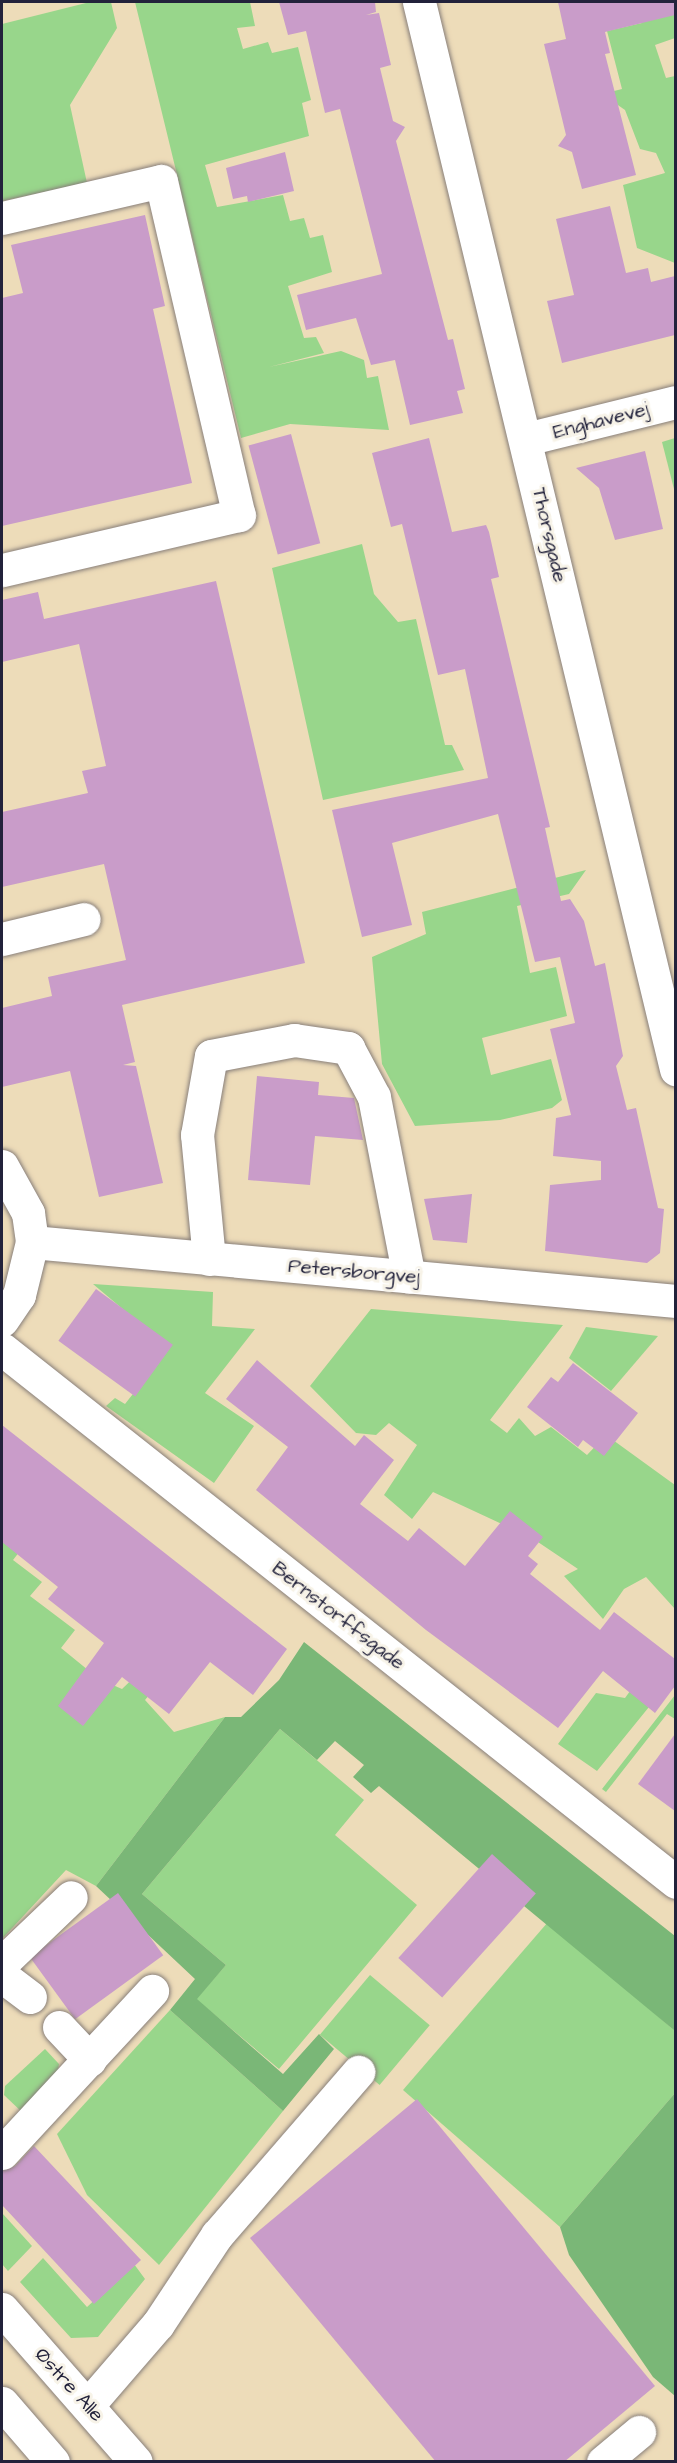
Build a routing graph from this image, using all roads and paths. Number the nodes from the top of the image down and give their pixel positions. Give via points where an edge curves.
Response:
1 (419, 2) edge
2 (2, 218) edge
3 (675, 402) edge
4 (526, 439) junction
5 (2, 570) edge
6 (84, 920) dead end
7 (2, 939) edge
8 (675, 1069) edge
9 (2, 1166) edge
10 (32, 1242) junction
11 (209, 1258) junction
12 (409, 1277) junction
13 (675, 1301) edge
14 (2, 1320) edge
15 (2, 1349) edge
16 (675, 1882) edge
17 (71, 1897) dead end
18 (2, 1963) edge
19 (2, 1976) edge
20 (152, 1990) dead end
21 (30, 1997) dead end
22 (59, 2027) dead end
23 (90, 2060) junction
24 (358, 2072) dead end
25 (2, 2153) edge
26 (2, 2309) edge
27 (2, 2403) edge
28 (88, 2405) junction
29 (639, 2432) dead end
30 (41, 2457) edge
31 (136, 2462) edge
32 (603, 2462) edge

1 - 4 street, Thorsgade
2 - 5 street via 162,181 239,515
3 - 4 street, Enghavevej
4 - 8 street, Thorsgade
6 - 7 street
9 - 10 street via 28,1213
10 - 11 street, Petersborgvej
10 - 14 street via 20,1295
11 - 12 street, Petersborgvej
11 - 12 street via 197,1135 211,1056 294,1040 348,1048 374,1097
12 - 13 street, Petersborgvej
15 - 16 street, Bernstorffsgade
17 - 18 street
19 - 21 street
20 - 23 street
22 - 23 street
23 - 25 street
24 - 28 street via 217,2235 158,2324
26 - 28 street, Østre Alle
27 - 30 street
28 - 31 street, Østre Alle
29 - 32 street

